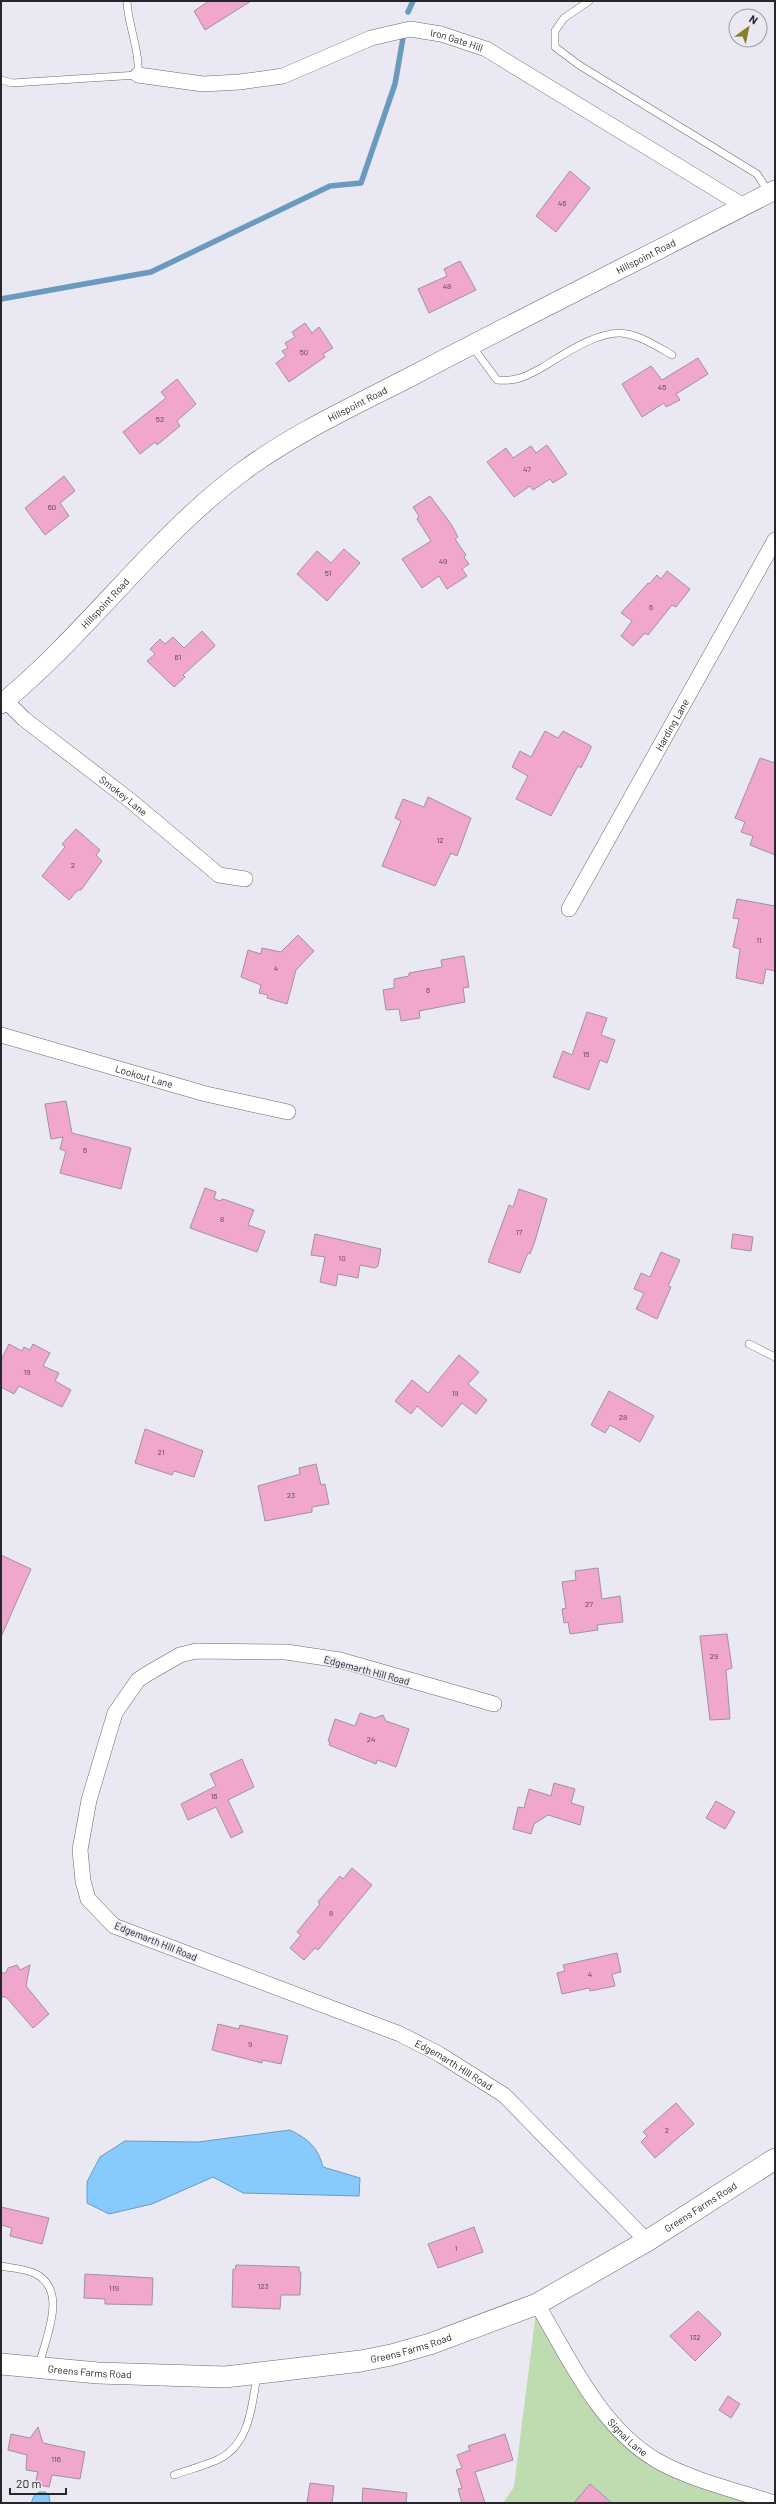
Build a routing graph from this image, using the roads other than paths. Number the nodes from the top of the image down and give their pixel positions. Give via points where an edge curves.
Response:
1 (127, 1) edge
2 (589, 1) edge
3 (138, 75) junction
4 (1, 80) edge
5 (772, 191) edge
6 (742, 205) junction
7 (471, 345) junction
8 (672, 355) dead end
9 (775, 540) edge
10 (3, 703) edge
11 (245, 879) dead end
12 (569, 909) dead end
13 (1, 1035) edge
14 (288, 1112) dead end
15 (749, 1344) dead end
16 (775, 1357) edge
17 (494, 1704) dead end
18 (775, 2159) edge
19 (646, 2241) junction
20 (1, 2266) edge
21 (537, 2304) junction
22 (1, 2364) edge
23 (39, 2368) junction
24 (257, 2373) junction
25 (174, 2475) dead end
26 (774, 2503) edge

1 - 3 lane via 129,24 139,65
2 - 5 lane via 564,18 555,30 555,47 579,65 757,174
3 - 4 lane via 12,83
3 - 6 street, Iron Gate Hill via 203,84 247,81 283,76 371,38 410,29 441,34 486,49
5 - 6 street, Hillspoint Road
6 - 7 street, Hillspoint Road
7 - 8 lane via 497,380 507,381 522,379 570,351 606,334 627,334 654,344
7 - 10 street, Hillspoint Road via 289,442 239,474 190,518 75,635
9 - 12 street, Harding Lane
10 - 11 street, Smokey Lane via 131,801 218,875
13 - 14 street, Lookout Lane via 206,1094
15 - 16 lane
17 - 19 street, Edgemarth Hill Road via 340,1660 286,1652 196,1651 180,1656 138,1680 115,1713 88,1807 80,1850 82,1881 88,1899 114,1926 400,2034 439,2054 504,2095
18 - 19 main road, Greens Farms Road
19 - 21 main road, Greens Farms Road
20 - 23 lane via 34,2273 47,2282 54,2297
21 - 24 main road, Greens Farms Road via 438,2341 391,2355
21 - 26 street, Signal Lane via 590,2393 620,2432 637,2448 656,2461 675,2469
22 - 23 main road, Greens Farms Road
23 - 24 main road, Greens Farms Road via 98,2373 226,2377
24 - 25 lane via 247,2428 231,2450 218,2459

